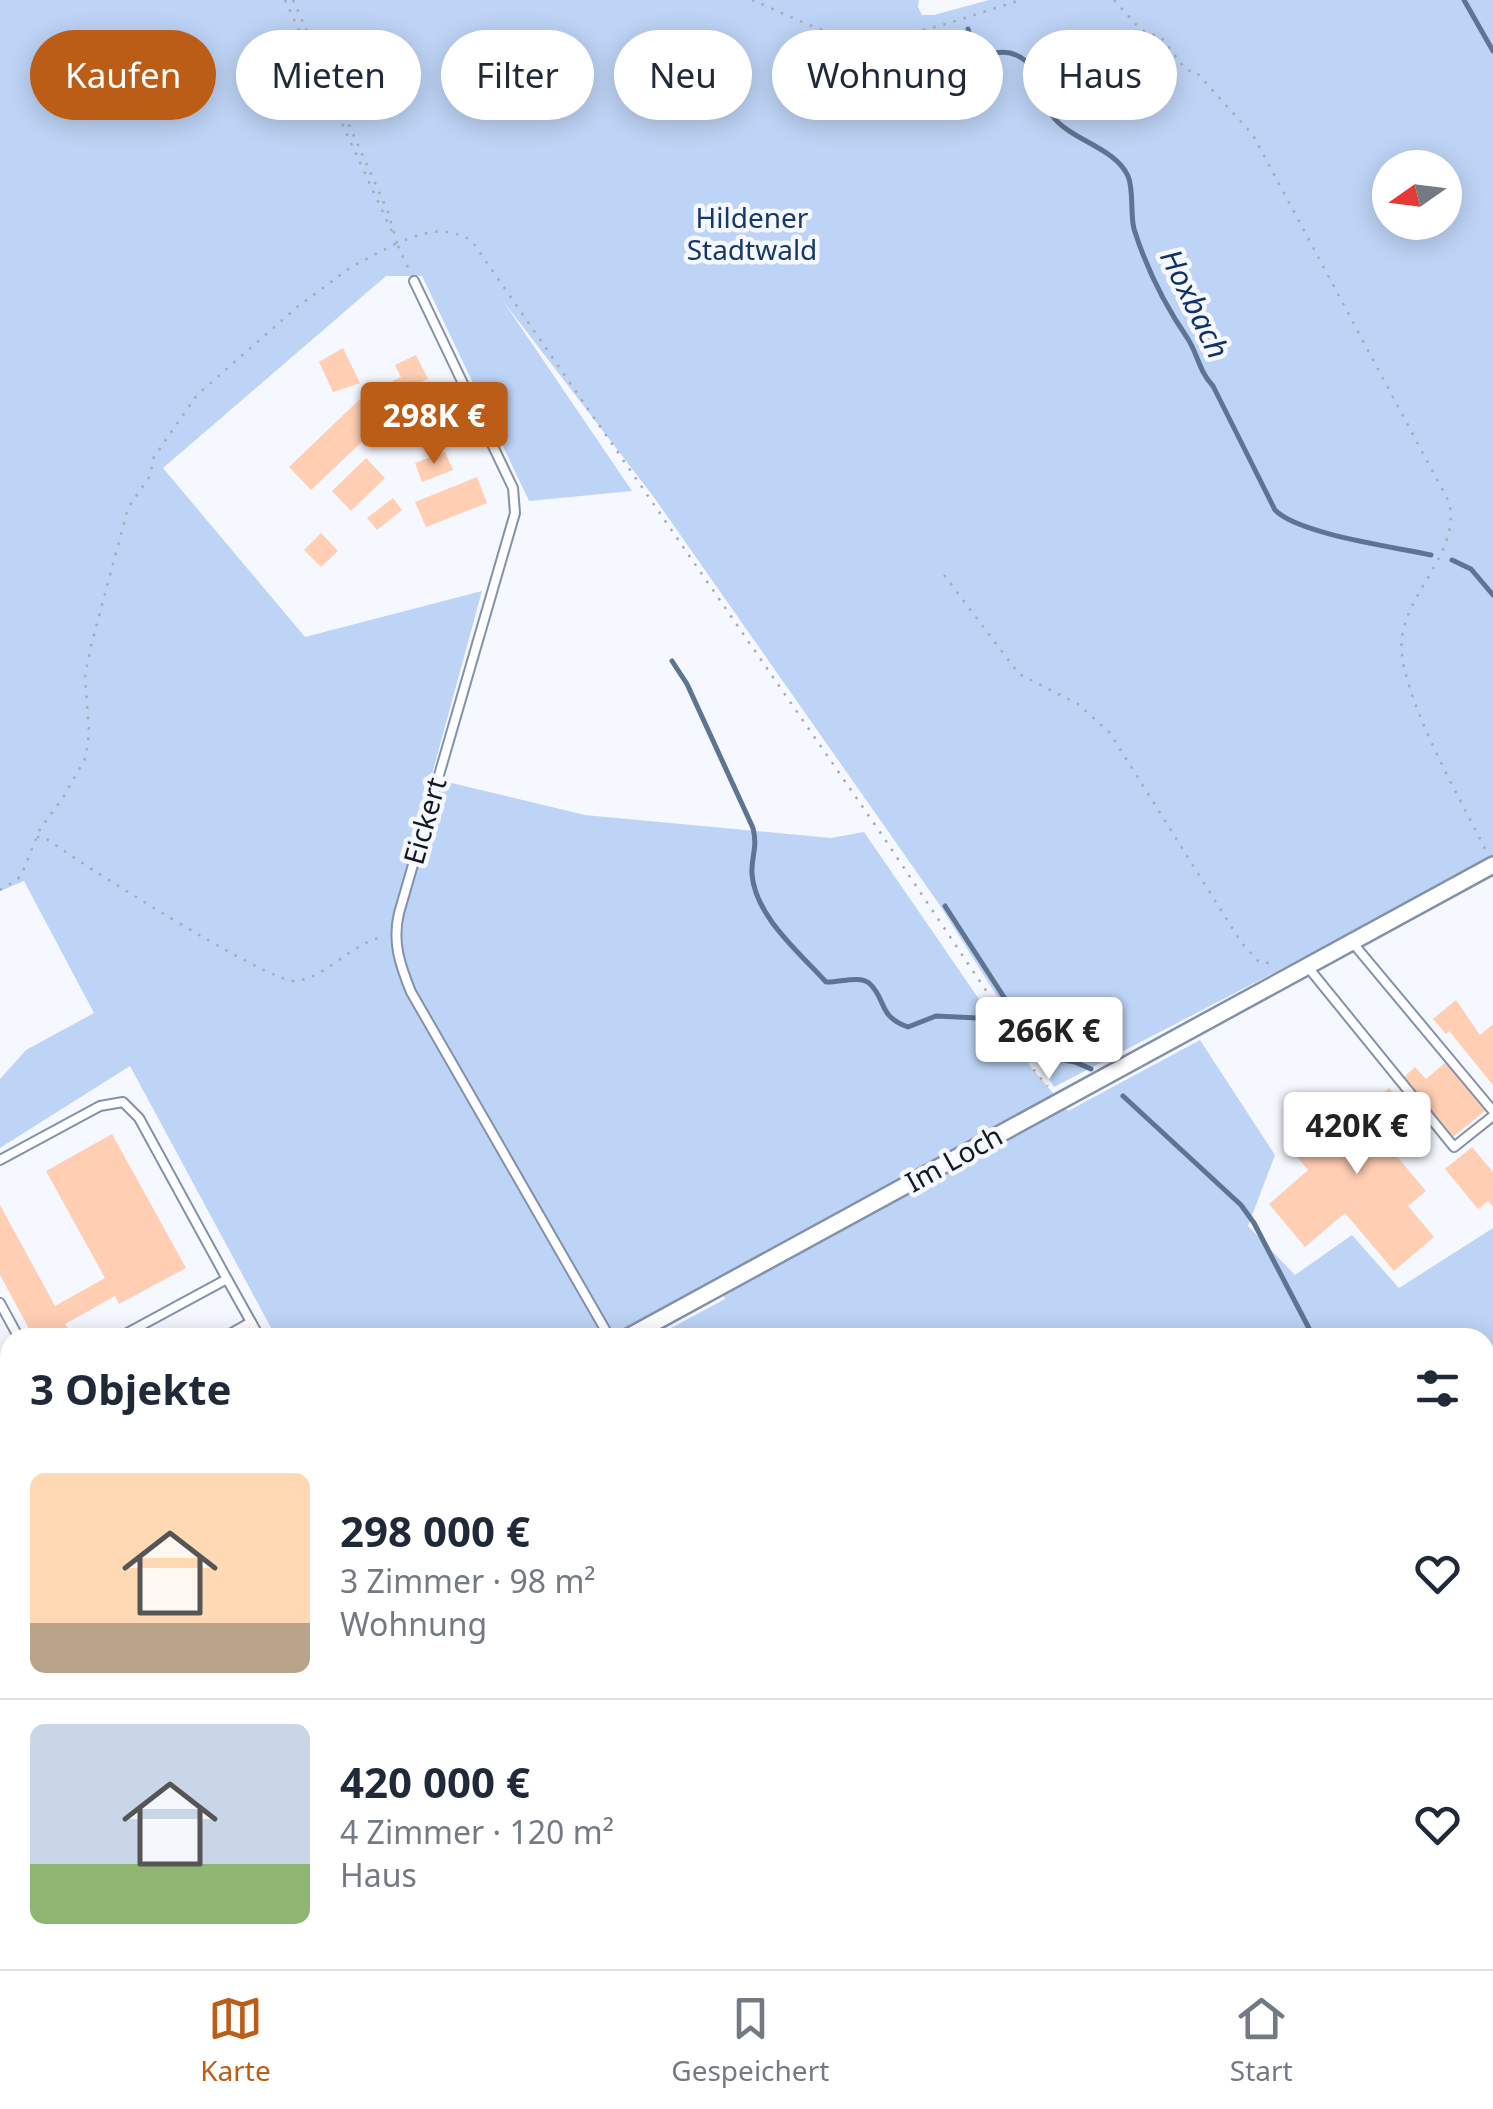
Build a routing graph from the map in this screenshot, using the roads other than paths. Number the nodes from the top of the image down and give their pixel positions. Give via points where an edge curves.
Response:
1 (414, 281) road end
2 (1492, 869) edge
3 (1352, 942) junction
4 (1307, 966) junction
5 (1493, 1113) edge
6 (0, 1160) edge
7 (227, 1279) junction
8 (0, 1302) edge
9 (251, 1322) junction
10 (14, 1328) edge
11 (136, 1328) edge
12 (240, 1328) edge
13 (254, 1328) edge
14 (604, 1328) edge
15 (644, 1328) edge

1 - 14 lane, Eickert via 513,488 515,513 394,938 411,992
2 - 3 street, Im Loch
3 - 4 street, Im Loch
3 - 5 lane
4 - 5 lane via 1454,1148
4 - 15 street, Im Loch
6 - 7 lane via 100,1106 123,1102
7 - 9 lane
7 - 11 lane
8 - 10 lane
9 - 12 lane
9 - 13 lane

